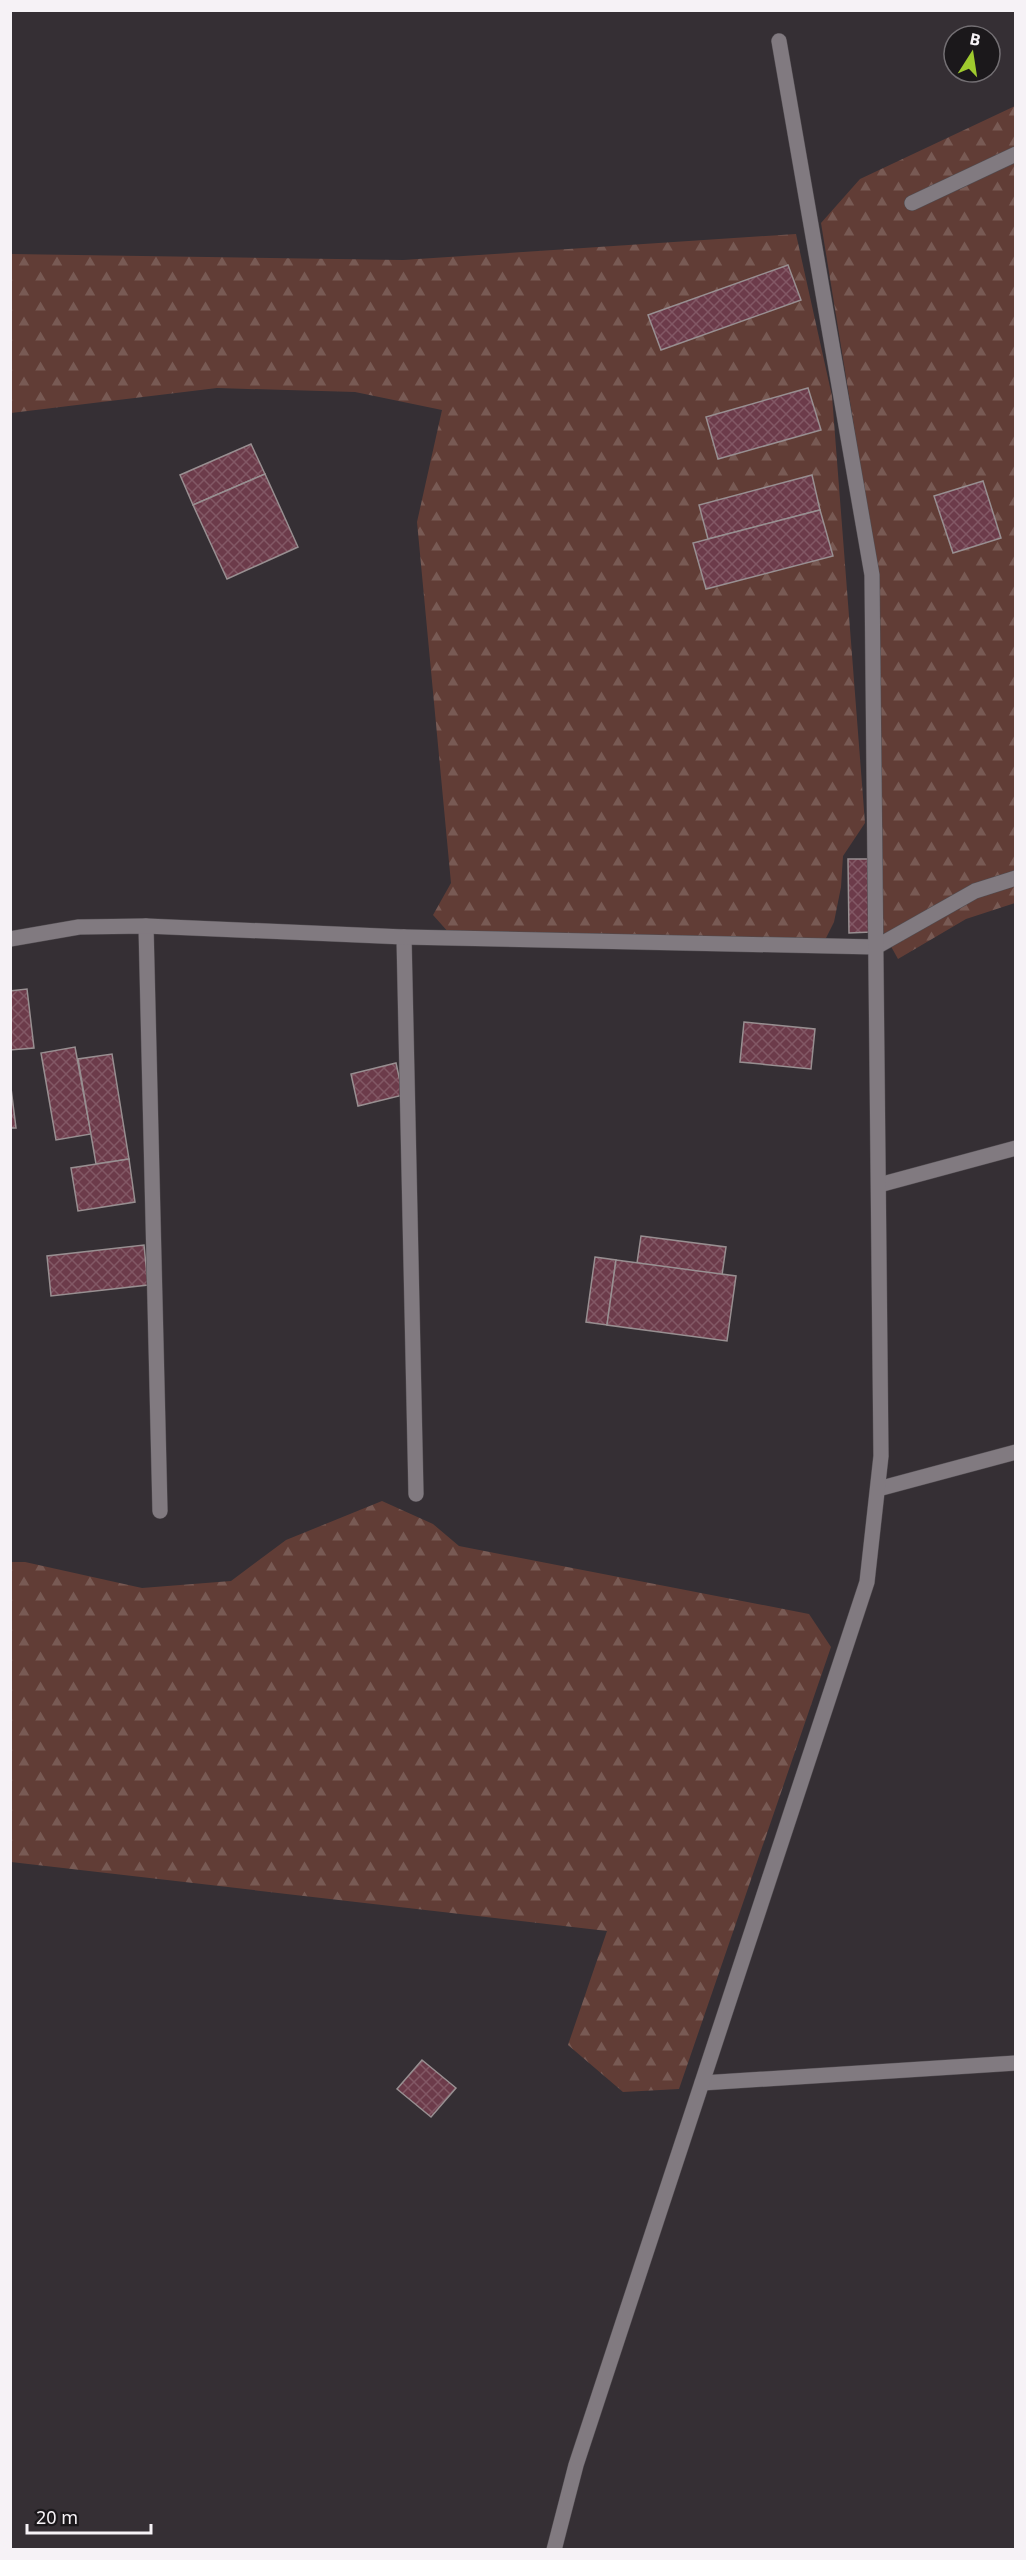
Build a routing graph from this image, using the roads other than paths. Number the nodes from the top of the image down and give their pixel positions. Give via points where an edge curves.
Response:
1 (779, 41) dead end
2 (1016, 154) edge
3 (912, 203) dead end
4 (1016, 878) edge
5 (146, 926) junction
6 (404, 937) junction
7 (10, 939) edge
8 (876, 947) junction
9 (1016, 1148) edge
10 (879, 1185) junction
11 (1016, 1452) edge
12 (878, 1489) junction
13 (416, 1494) dead end
14 (160, 1511) dead end
15 (1016, 2063) edge
16 (702, 2083) junction
17 (554, 2550) edge

1 - 8 street via 872,575
2 - 3 street
4 - 8 street via 975,891
5 - 6 street
5 - 7 street via 79,927
5 - 14 street
6 - 8 street
6 - 13 street
8 - 10 street
9 - 10 street
10 - 12 street
11 - 12 street
12 - 16 street via 867,1582
15 - 16 street
16 - 17 street via 576,2465

